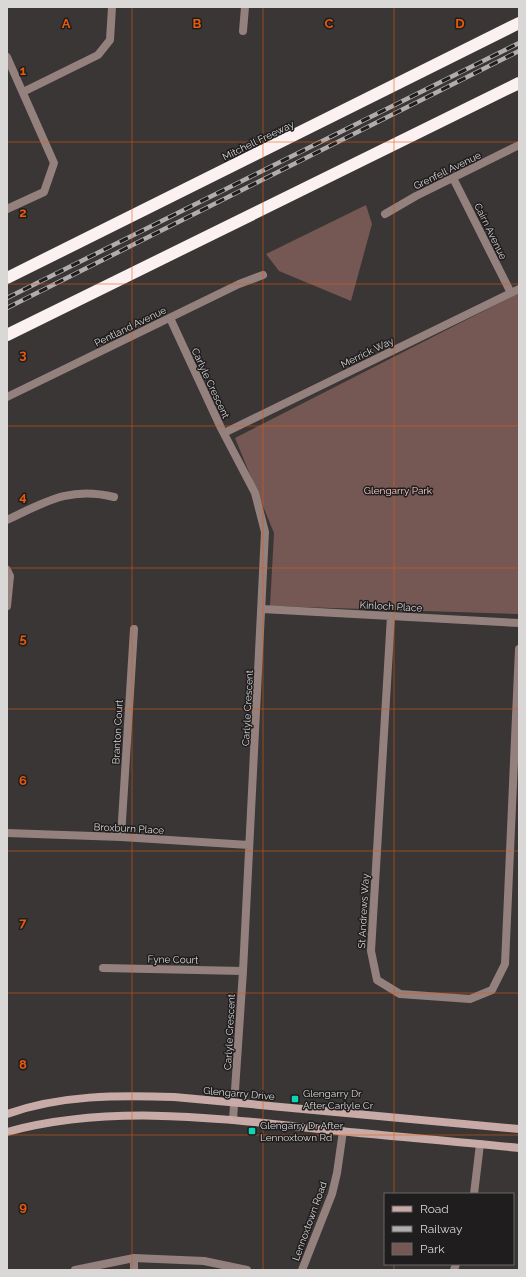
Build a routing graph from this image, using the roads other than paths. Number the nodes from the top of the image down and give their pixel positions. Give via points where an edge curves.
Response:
1 (112, 7) edge
2 (245, 7) edge
3 (519, 23) edge
4 (243, 31) dead end
5 (7, 57) edge
6 (519, 84) edge
7 (23, 92) junction
8 (519, 145) edge
9 (453, 178) junction
10 (7, 209) edge
11 (385, 214) dead end
12 (263, 275) dead end
13 (7, 278) edge
14 (519, 289) edge
15 (511, 293) junction
16 (170, 318) junction
17 (7, 335) edge
18 (7, 397) edge
19 (224, 434) junction
20 (114, 497) dead end
21 (7, 520) edge
22 (7, 570) edge
23 (7, 606) edge
24 (262, 609) junction
25 (391, 616) junction
26 (519, 623) edge
27 (134, 629) dead end
28 (519, 649) edge
29 (7, 833) edge
30 (121, 837) junction
31 (249, 845) junction
32 (104, 968) dead end
33 (243, 971) junction
34 (235, 1102) junction
35 (7, 1114) edge
36 (233, 1120) junction
37 (519, 1129) edge
38 (343, 1131) junction
39 (7, 1132) edge
40 (480, 1144) junction
41 (519, 1148) edge
42 (474, 1193) edge
43 (134, 1258) junction
44 (75, 1270) edge
45 (134, 1270) edge
46 (247, 1270) edge
47 (302, 1270) edge

1 - 7 street via 110,40 98,55
2 - 4 street
3 - 13 highway, Mitchell Freeway
5 - 7 street
6 - 17 highway
7 - 10 street via 54,163 44,192
8 - 9 street, Grenfell Avenue
9 - 11 street, Grenfell Avenue
9 - 15 street, Cairn Avenue
12 - 16 street, Pentland Avenue
14 - 15 street, Merrick Way
15 - 19 street, Merrick Way
16 - 18 street, Pentland Avenue
16 - 19 street, Carlyle Crescent
19 - 24 street, Carlyle Crescent via 255,493 265,532
20 - 21 street via 90,492 66,495
22 - 23 street via 10,576
24 - 25 street, Kinloch Place
24 - 31 street, Carlyle Crescent
25 - 26 street, Kinloch Place
25 - 28 street, St Andrews Way via 371,951 377,980 400,994 470,999 492,990 506,964
27 - 30 street, Branton Court
29 - 30 street, Broxburn Place
30 - 31 street, Broxburn Place
31 - 33 street, Carlyle Crescent
32 - 33 street, Fyne Court
33 - 34 street, Carlyle Crescent
34 - 35 main road, Glengarry Drive via 131,1095 101,1096 65,1100
34 - 36 street, Carlyle Crescent
34 - 37 main road, Glengarry Drive
36 - 38 main road
36 - 39 main road via 162,1115 109,1116 63,1120
38 - 40 main road
38 - 47 street, Lennoxtown Road via 332,1194
40 - 41 main road
40 - 42 street
43 - 44 street
43 - 45 street
43 - 46 street via 204,1261

